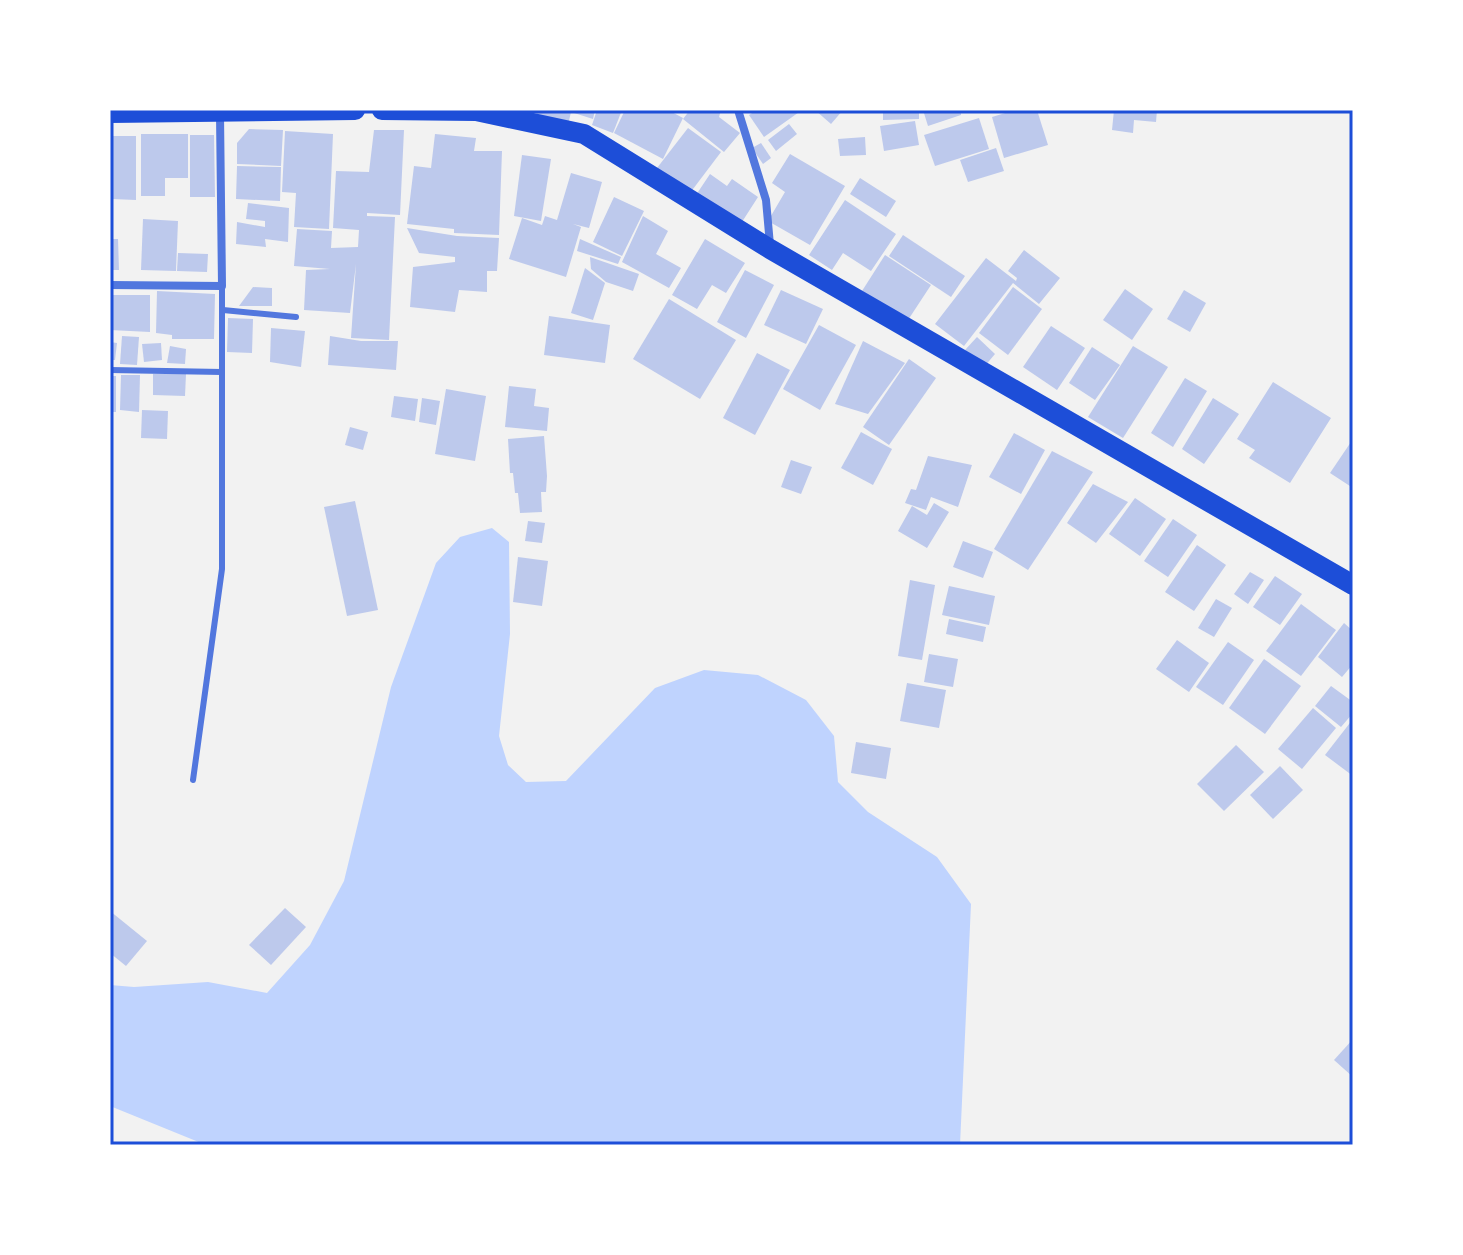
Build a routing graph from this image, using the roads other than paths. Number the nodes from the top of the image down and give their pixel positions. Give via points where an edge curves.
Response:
1 (355, 110) edge
2 (382, 110) edge
3 (738, 110) edge
4 (220, 112) edge
5 (110, 113) edge
6 (770, 249) junction
7 (110, 285) edge
8 (222, 286) junction
9 (223, 310) junction
10 (296, 317) dead end
11 (110, 370) edge
12 (222, 372) junction
13 (1353, 585) edge
14 (193, 780) dead end

1 - 4 main road
2 - 6 main road via 476,111 584,134
3 - 6 street via 766,200
4 - 5 main road
4 - 8 street
6 - 13 main road
7 - 8 street
8 - 9 lane
9 - 10 lane
9 - 12 lane
11 - 12 lane
12 - 14 lane via 222,569

